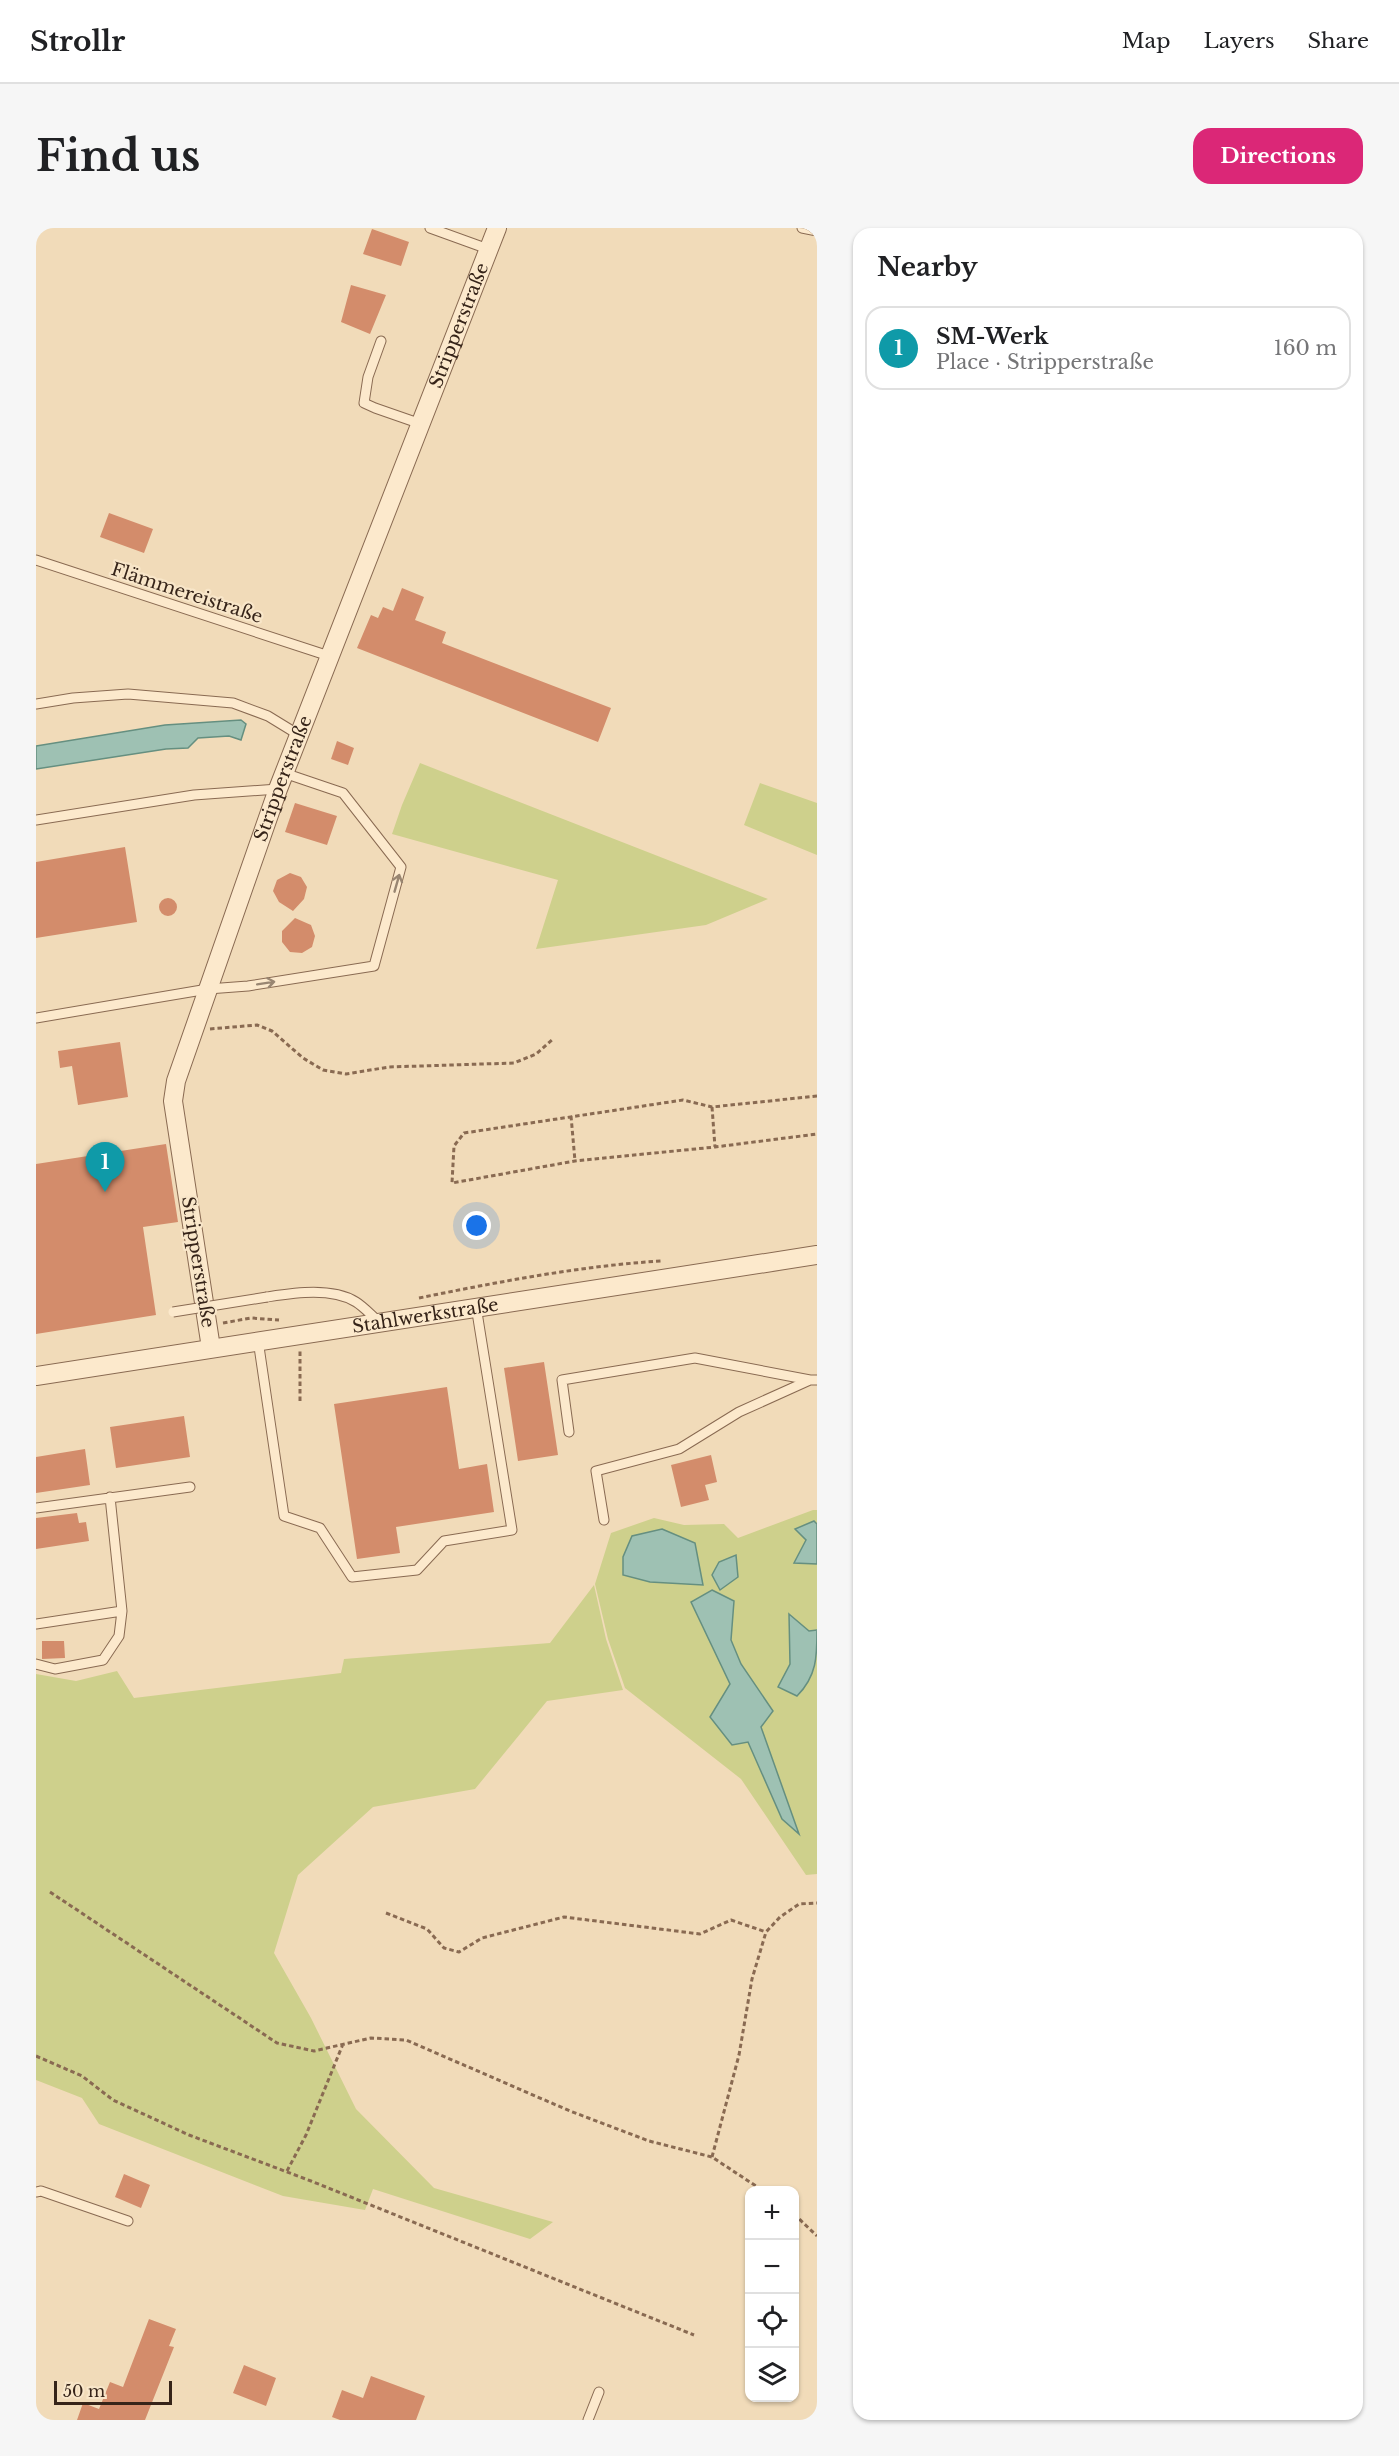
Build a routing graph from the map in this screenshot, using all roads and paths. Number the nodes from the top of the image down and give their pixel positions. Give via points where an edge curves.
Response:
1 (430, 228) edge
2 (497, 228) edge
3 (802, 228) edge
4 (817, 231) edge
5 (488, 249) junction
6 (381, 341) dead end
7 (420, 424) junction
8 (36, 560) edge
9 (329, 656) junction
10 (36, 704) edge
11 (299, 735) junction
12 (281, 781) junction
13 (36, 820) edge
14 (208, 988) junction
15 (36, 1018) edge
16 (193, 1031) junction
17 (553, 1039) dead end
18 (817, 1096) edge
19 (712, 1107) junction
20 (571, 1116) junction
21 (817, 1134) edge
22 (715, 1147) junction
23 (575, 1161) junction
24 (817, 1254) edge
25 (669, 1260) dead end
26 (417, 1299) dead end
27 (476, 1306) junction
28 (173, 1312) dead end
29 (282, 1320) dead end
30 (378, 1321) junction
31 (207, 1326) junction
32 (298, 1334) junction
33 (258, 1340) junction
34 (211, 1348) junction
35 (36, 1376) edge
36 (813, 1380) edge
37 (300, 1401) dead end
38 (569, 1432) dead end
39 (190, 1487) dead end
40 (110, 1497) junction
41 (36, 1508) edge
42 (604, 1520) dead end
43 (122, 1611) junction
44 (36, 1624) edge
45 (36, 1664) edge
46 (50, 1892) dead end
47 (817, 1903) edge
48 (386, 1913) dead end
49 (766, 1932) junction
50 (343, 2044) junction
51 (36, 2056) edge
52 (712, 2157) junction
53 (287, 2171) junction
54 (756, 2186) edge
55 (36, 2192) edge
56 (799, 2218) edge
57 (128, 2221) dead end
58 (817, 2236) edge
59 (694, 2335) dead end
60 (599, 2392) dead end
61 (588, 2420) edge

1 - 5 lane
2 - 5 street, Stripperstraße
3 - 4 lane
5 - 7 street, Stripperstraße
6 - 7 lane via 368,377 364,403
7 - 9 street, Stripperstraße
8 - 9 lane, Flämmereistraße
9 - 11 street, Stripperstraße
10 - 11 lane via 128,694 233,703 268,716
11 - 12 street, Stripperstraße
12 - 13 lane
12 - 14 street, Stripperstraße
14 -> 12 lane via 248,986 374,966 401,867 344,793
14 - 15 lane
14 - 16 street, Stripperstraße
16 - 17 path via 257,1025 272,1031 323,1070 346,1074 389,1067 514,1062 536,1054
16 - 31 street, Stripperstraße via 173,1101
18 - 19 path
19 - 20 path via 683,1100
19 - 22 path
20 - 23 path
20 - 23 path via 464,1133 454,1146 452,1183
21 - 22 path
22 - 23 path
24 - 27 street, Stahlwerkstraße
25 - 26 path via 486,1284
27 - 30 street, Stahlwerkstraße
27 - 33 lane via 512,1530 444,1541 417,1570 352,1577 320,1528 284,1516
28 - 30 lane, bridge via 293,1293 327,1293 355,1301
29 - 31 path via 251,1317
30 - 32 street, Stahlwerkstraße
31 - 34 street, Stripperstraße
32 - 33 street, Stahlwerkstraße
32 - 37 path
33 - 34 street, Stahlwerkstraße
34 - 35 street, Stahlwerkstraße
36 - 38 lane via 695,1358 562,1380
36 - 42 lane via 740,1412 679,1449 596,1471
39 - 40 lane
40 - 41 lane
40 - 43 lane
43 - 44 lane
43 - 45 lane via 118,1636 103,1660 56,1669
46 - 50 path via 278,2043 314,2051
47 - 49 path via 799,1904
48 - 49 path via 427,1929 444,1948 459,1952 482,1938 564,1917 700,1934 731,1920
49 - 52 path
50 - 52 path via 371,2038 406,2040 570,2111 649,2141
50 - 53 path
51 - 53 path via 82,2076 113,2100 178,2130
52 - 54 path
53 - 59 path
55 - 57 lane
56 - 58 path
60 - 61 lane

